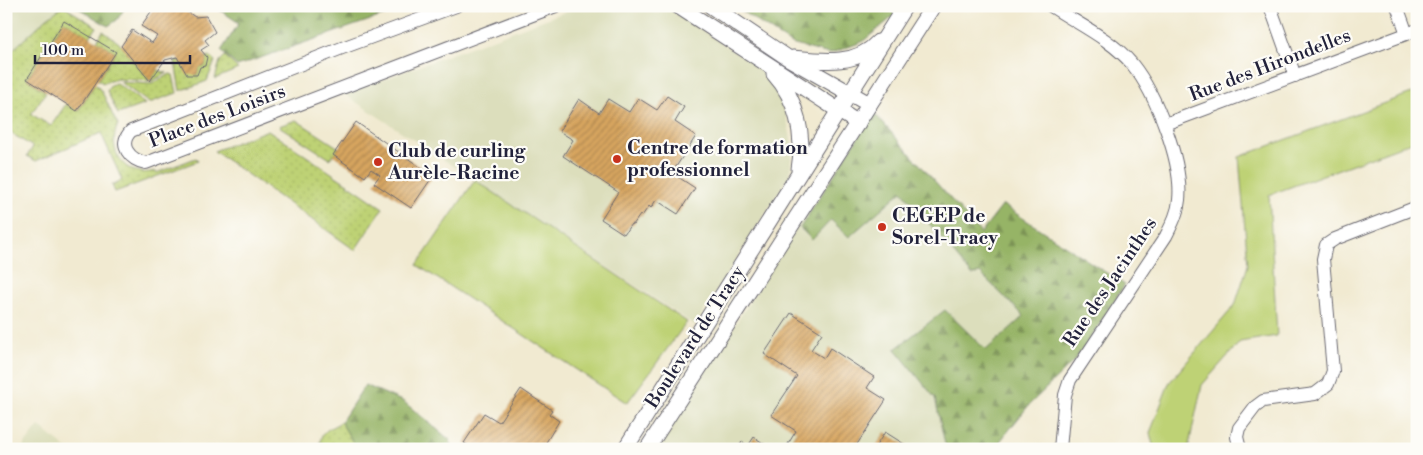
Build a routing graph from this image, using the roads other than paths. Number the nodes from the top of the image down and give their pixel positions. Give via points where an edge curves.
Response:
1 (456, 6) edge
2 (556, 6) edge
3 (678, 6) edge
4 (711, 6) edge
5 (905, 6) edge
6 (933, 6) edge
7 (1051, 6) edge
8 (1270, 6) edge
9 (1396, 6) edge
10 (891, 28) junction
11 (1412, 32) edge
12 (788, 58) junction
13 (762, 62) junction
14 (1295, 76) junction
15 (851, 93) junction
16 (869, 104) junction
17 (839, 111) junction
18 (858, 123) junction
19 (1165, 124) junction
20 (798, 175) junction
21 (1417, 207) edge
22 (753, 247) junction
23 (776, 247) junction
24 (625, 449) edge
25 (647, 449) edge
26 (1060, 449) edge
27 (1240, 449) edge

1 - 2 street, Place des Loisirs via 131,131 125,142 127,152 146,163
3 - 13 street
4 - 12 street
5 - 10 street, Boulevard de Tracy
6 - 16 street, Boulevard de Tracy
7 - 19 street, Rue des Jacinthes via 1113,46 1131,63
8 - 14 street
9 - 11 street
10 - 12 street via 875,46 851,58 822,61
10 - 15 street, Boulevard de Tracy
11 - 14 street, Rue des Hirondelles
12 - 15 street
13 - 17 street
13 - 20 street via 785,88 796,113 801,152
14 - 19 street, Rue des Hirondelles
15 - 16 street
15 - 17 street, Boulevard de Tracy
16 - 18 street, Boulevard de Tracy
17 - 18 street
17 - 20 street, Boulevard de Tracy
18 - 23 street, Boulevard de Tracy
19 - 26 street, Rue des Jacinthes via 1179,184 1174,219 1070,380 1065,395
20 - 22 street, Boulevard de Tracy
21 - 27 street via 1326,245 1323,259 1333,371 1328,384 1314,394 1263,402 1255,407 1239,428
22 - 23 street, Boulevard de Tracy
22 - 24 street, Boulevard de Tracy
23 - 25 street, Boulevard de Tracy

